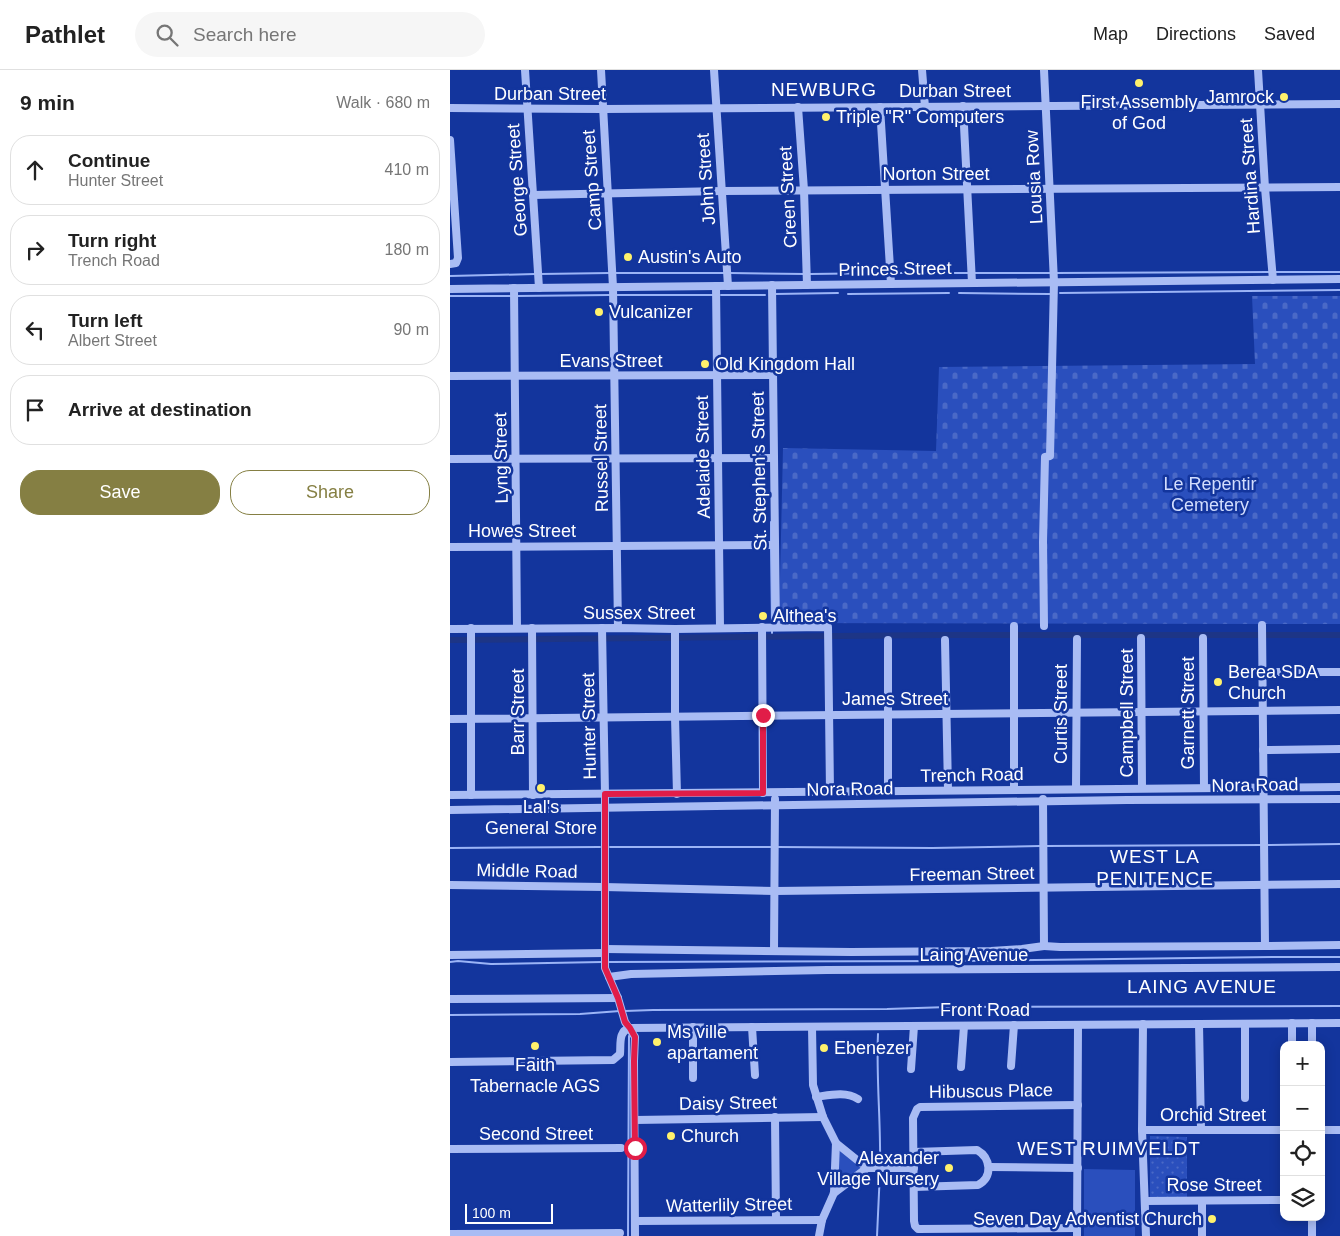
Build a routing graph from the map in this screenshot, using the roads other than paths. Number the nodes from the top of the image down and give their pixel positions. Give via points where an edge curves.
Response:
1 (525, 70) edge
2 (601, 70) edge
3 (714, 70) edge
4 (922, 70) edge
5 (1044, 70) edge
6 (1258, 70) edge
7 (1260, 104) junction
8 (1340, 104) edge
9 (1045, 105) junction
10 (963, 106) junction
11 (798, 107) junction
12 (880, 107) junction
13 (925, 107) junction
14 (450, 108) edge
15 (528, 108) junction
16 (716, 108) junction
17 (602, 109) junction
18 (450, 140) edge
19 (1340, 187) edge
20 (1265, 188) junction
21 (968, 189) junction
22 (1050, 189) junction
23 (804, 190) junction
24 (885, 190) junction
25 (722, 191) junction
26 (608, 194) junction
27 (533, 195) junction
28 (453, 263) edge
29 (1340, 279) edge
30 (972, 280) junction
31 (1054, 280) junction
32 (1273, 280) junction
33 (891, 281) junction
34 (807, 282) junction
35 (772, 285) junction
36 (716, 286) junction
37 (728, 286) junction
38 (613, 287) junction
39 (514, 288) junction
40 (539, 288) junction
41 (450, 289) edge
42 (717, 375) junction
43 (773, 375) junction
44 (450, 376) edge
45 (515, 376) junction
46 (615, 376) junction
47 (774, 458) junction
48 (516, 459) junction
49 (616, 459) junction
50 (718, 459) junction
51 (450, 460) edge
52 (719, 545) junction
53 (775, 545) junction
54 (516, 546) junction
55 (617, 546) junction
56 (450, 547) edge
57 (1014, 626) dead end
58 (1044, 626) dead end
59 (1262, 626) dead end
60 (720, 627) junction
61 (762, 627) junction
62 (776, 627) junction
63 (517, 628) junction
64 (618, 628) junction
65 (675, 628) junction
66 (450, 629) edge
67 (471, 631) junction
68 (532, 631) junction
69 (602, 631) junction
70 (1141, 638) dead end
71 (1203, 638) dead end
72 (1077, 639) dead end
73 (888, 640) dead end
74 (945, 640) dead end
75 (1263, 672) junction
76 (1340, 672) edge
77 (1340, 710) edge
78 (1263, 711) junction
79 (1076, 712) junction
80 (1142, 712) junction
81 (1203, 712) junction
82 (1014, 713) junction
83 (888, 714) junction
84 (946, 714) junction
85 (763, 715) junction
86 (829, 715) junction
87 (604, 716) junction
88 (675, 717) junction
89 (471, 718) junction
90 (533, 718) junction
91 (450, 719) edge
92 (1340, 749) edge
93 (1263, 750) junction
94 (1204, 787) junction
95 (1264, 787) junction
96 (1340, 787) edge
97 (1142, 788) junction
98 (1043, 789) junction
99 (1076, 789) junction
100 (948, 790) junction
101 (1014, 790) junction
102 (888, 791) junction
103 (775, 792) junction
104 (830, 792) junction
105 (763, 793) junction
106 (605, 794) junction
107 (677, 794) junction
108 (450, 795) edge
109 (471, 795) junction
110 (533, 795) junction
111 (1340, 799) edge
112 (1264, 800) junction
113 (1043, 802) junction
114 (775, 805) junction
115 (605, 808) junction
116 (450, 810) edge
117 (1264, 884) junction
118 (1340, 884) edge
119 (450, 885) edge
120 (604, 887) junction
121 (1044, 888) junction
122 (776, 891) junction
123 (1340, 945) edge
124 (1044, 946) junction
125 (1265, 946) junction
126 (774, 951) junction
127 (450, 954) edge
128 (605, 957) junction
129 (1340, 967) edge
130 (609, 977) junction
131 (450, 999) edge
132 (620, 1002) junction
133 (1292, 1023) junction
134 (1312, 1023) junction
135 (1340, 1023) edge
136 (1143, 1024) junction
137 (1199, 1024) junction
138 (1245, 1024) junction
139 (1014, 1025) junction
140 (1078, 1025) junction
141 (812, 1026) junction
142 (914, 1026) junction
143 (964, 1026) junction
144 (693, 1027) junction
145 (752, 1027) junction
146 (630, 1028) junction
147 (1292, 1041) edge
148 (1312, 1041) edge
149 (450, 1062) edge
150 (1012, 1066) dead end
151 (961, 1067) dead end
152 (911, 1069) dead end
153 (754, 1075) dead end
154 (694, 1078) dead end
155 (816, 1097) junction
156 (1245, 1098) dead end
157 (858, 1099) dead end
158 (1078, 1105) junction
159 (823, 1116) junction
160 (775, 1117) junction
161 (635, 1120) junction
162 (1142, 1130) junction
163 (1201, 1130) junction
164 (1280, 1130) edge
165 (1325, 1130) edge
166 (1340, 1130) edge
167 (836, 1143) junction
168 (621, 1148) dead end
169 (450, 1149) edge
170 (914, 1152) junction
171 (988, 1167) junction
172 (867, 1168) junction
173 (914, 1168) junction
174 (1078, 1168) junction
175 (914, 1187) junction
176 (834, 1193) junction
177 (1280, 1200) edge
178 (1145, 1201) junction
179 (1202, 1201) junction
180 (776, 1220) junction
181 (822, 1220) junction
182 (636, 1221) junction
183 (1312, 1221) edge
184 (620, 1232) dead end
185 (922, 1232) edge
186 (1009, 1232) edge
187 (1077, 1232) edge
188 (450, 1234) edge
189 (635, 1236) edge
190 (819, 1236) edge
191 (1146, 1236) edge
192 (1202, 1236) edge
193 (1312, 1236) edge

1 - 15 street, George Street
2 - 17 street, Camp Street
3 - 16 street, John Street
4 - 13 street
5 - 9 street, Lousia Row
6 - 7 street, Hardina Street
7 - 8 street, Durban Street
7 - 9 street, Durban Street
7 - 20 street, Hardina Street
9 - 10 street, Durban Street
9 - 22 street, Lousia Row
10 - 13 street, Durban Street
10 - 21 street
11 - 12 street, Durban Street
11 - 16 street, Durban Street
11 - 23 street, Creen Street
12 - 13 street, Durban Street
12 - 24 street
14 - 15 street, Durban Street
15 - 17 street, Durban Street
15 - 27 street, George Street
16 - 17 street, Durban Street
16 - 25 street, John Street
17 - 26 street, Camp Street
18 - 28 street via 458,258
19 - 20 street, Norton Street
20 - 22 street, Norton Street
20 - 32 street, Hardina Street
21 - 22 street, Norton Street
21 - 24 street, Norton Street
21 - 30 street
22 - 31 street, Lousia Row
23 - 24 street, Norton Street
23 - 25 street, Norton Street
23 - 34 street, Creen Street
24 - 33 street
25 - 26 street, Norton Street
25 - 37 street, John Street
26 - 27 street, Norton Street
26 - 38 street, Camp Street
27 - 40 street, George Street
29 - 32 street, Princes Street
30 - 31 street, Princes Street
30 - 33 street, Princes Street
31 - 32 street, Princes Street
31 - 58 street, Lousia Row via 1050,456 1045,457
33 - 34 street, Princes Street
34 - 35 street, Princes Street
35 - 37 street, Princes Street
35 - 43 street, St. Stephen's Street
36 - 37 street, Princes Street
36 - 38 street, Princes Street
36 - 42 street, Adelaide Street
38 - 40 street, Princes Street
38 - 46 street, Russel Street
39 - 40 street, Princes Street
39 - 41 street, Princes Street
39 - 45 street, Lyng Street
42 - 43 street, Evans Street
42 - 46 street, Evans Street
42 - 50 street, Adelaide Street
43 - 47 street, St. Stephen's Street
44 - 45 street, Evans Street
45 - 46 street, Evans Street
45 - 48 street, Lyng Street
46 - 49 street, Russel Street
47 - 50 street
47 - 53 street, St. Stephen's Street
48 - 49 street
48 - 51 street
48 - 54 street, Lyng Street
49 - 50 street
49 - 55 street, Russel Street
50 - 52 street, Adelaide Street
52 - 53 street, Howes Street
52 - 55 street, Howes Street
52 - 60 street, Adelaide Street
53 - 62 street, St. Stephen's Street
54 - 55 street, Howes Street
54 - 56 street, Howes Street
54 - 63 street, Lyng Street
55 - 64 street, Russel Street
57 - 82 street
59 - 75 street
60 - 61 street, Sussex Street
60 - 65 street, Sussex Street
61 - 62 street, Sussex Street
61 - 85 street
62 - 86 street, Sussex Street via 828,627
63 - 67 street, Sussex Street
63 - 68 street, Sussex Street
64 - 65 street, Sussex Street
64 - 69 street, Sussex Street
65 - 88 street
66 - 67 street, Sussex Street
67 - 89 street
68 - 69 street, Sussex Street
68 - 90 street, Barr Street
69 - 87 street, Hunter Street
70 - 80 street, Campbell Street
71 - 81 street, Garnett Street
72 - 79 street, Curtis Street
73 - 83 street
74 - 84 street
75 - 76 street
75 - 78 street
77 - 78 street, James Street
78 - 81 street, James Street
78 - 93 street
79 - 80 street, James Street
79 - 82 street, James Street
79 - 99 street, Curtis Street
80 - 81 street, James Street
80 - 97 street, Campbell Street
81 - 94 street, Garnett Street
82 - 84 street, James Street
82 - 101 street
83 - 84 street, James Street
83 - 86 street, James Street
83 - 102 street
84 - 100 street
85 - 86 street, James Street
85 - 88 street, James Street
85 - 105 street
86 - 104 street
87 - 88 street, James Street
87 - 90 street, James Street
87 - 106 street, Hunter Street
88 - 107 street
89 - 90 street, James Street
89 - 91 street, James Street
89 - 109 street
90 - 110 street, Barr Street
92 - 93 street
93 - 95 street
94 - 95 street, Trench Road
94 - 97 street, Trench Road
95 - 96 street, Trench Road
95 - 112 street
97 - 99 street, Trench Road
98 - 99 street, Trench Road
98 - 101 street, Trench Road
98 - 113 street
100 - 101 street, Trench Road
100 - 102 street, Trench Road
102 - 104 street, Trench Road
103 - 104 street, Trench Road
103 - 105 street, Trench Road
103 - 114 street
105 - 107 street, Trench Road
106 - 107 street, Trench Road
106 - 110 street, Trench Road
106 - 115 street, Hunter Street
108 - 109 street, Trench Road
109 - 110 street, Trench Road
111 - 112 street, Nora Road
112 - 113 street, Nora Road
112 - 117 street
113 - 114 street, Nora Road
113 - 121 street
114 - 115 street, Nora Road
114 - 122 street
115 - 116 street, Nora Road
115 - 120 street, Hunter Street
117 - 118 street, Freeman Street
117 - 121 street, Freeman Street
117 - 125 street
119 - 120 street, Middle Road
120 - 122 street, Freeman Street
120 - 128 street, Hunter Street
121 - 122 street, Freeman Street
121 - 124 street
122 - 126 street
123 - 125 street
124 - 125 street
124 - 126 street via 991,951
126 - 128 street
127 - 128 street
128 - 130 street, Hunter Street
129 - 130 street, Laing Avenue via 783,971
130 - 132 street, Hunter Street
131 - 132 street
132 - 146 street, Hunter Street
133 - 134 street, Front Road
133 - 138 street, Front Road
133 - 147 street
134 - 135 street, Front Road
134 - 148 street
136 - 137 street, Front Road
136 - 140 street, Front Road
136 - 162 street
137 - 138 street, Front Road
137 - 163 street
138 - 156 street
139 - 140 street, Front Road
139 - 143 street, Front Road
139 - 150 street
140 - 158 street
141 - 142 street, Front Road
141 - 145 street, Front Road
141 - 155 street
142 - 143 street, Front Road
142 - 152 street
143 - 151 street
144 - 145 street, Front Road
144 - 146 street, Front Road
144 - 154 street
145 - 153 street
146 - 149 street via 622,1033 620,1054 613,1060
146 - 161 street, Hunter Street via 635,1037
155 - 157 street via 845,1094
155 - 159 street
158 - 170 street, Hibuscus Place via 920,1107 913,1118
158 - 174 street
159 - 160 street, Daisy Street
159 - 167 street
160 - 161 street, Daisy Street
160 - 180 street
161 - 182 street, Hunter Street
162 - 163 street, Orchid Street
162 - 178 street
163 - 164 street, Orchid Street
165 - 166 street
167 - 172 street
167 - 176 street
168 - 169 street, Second Street
170 - 171 street via 977,1150 986,1158
170 - 173 street, Hibuscus Place
171 - 174 street
171 - 175 street via 987,1177 978,1185
172 - 173 street
172 - 176 street
173 - 175 street, Hibuscus Place
174 - 187 street
175 - 185 street, Hibuscus Place via 914,1221
176 - 181 street
177 - 179 street, Rose Street
178 - 179 street, Rose Street
178 - 191 street
179 - 192 street
180 - 181 street, Watterlily Street
180 - 182 street, Watterlily Street
181 - 190 street
182 - 189 street, Hunter Street
183 - 193 street
184 - 188 street
185 - 186 street, Hibuscus Place
186 - 187 street, Hibuscus Place

